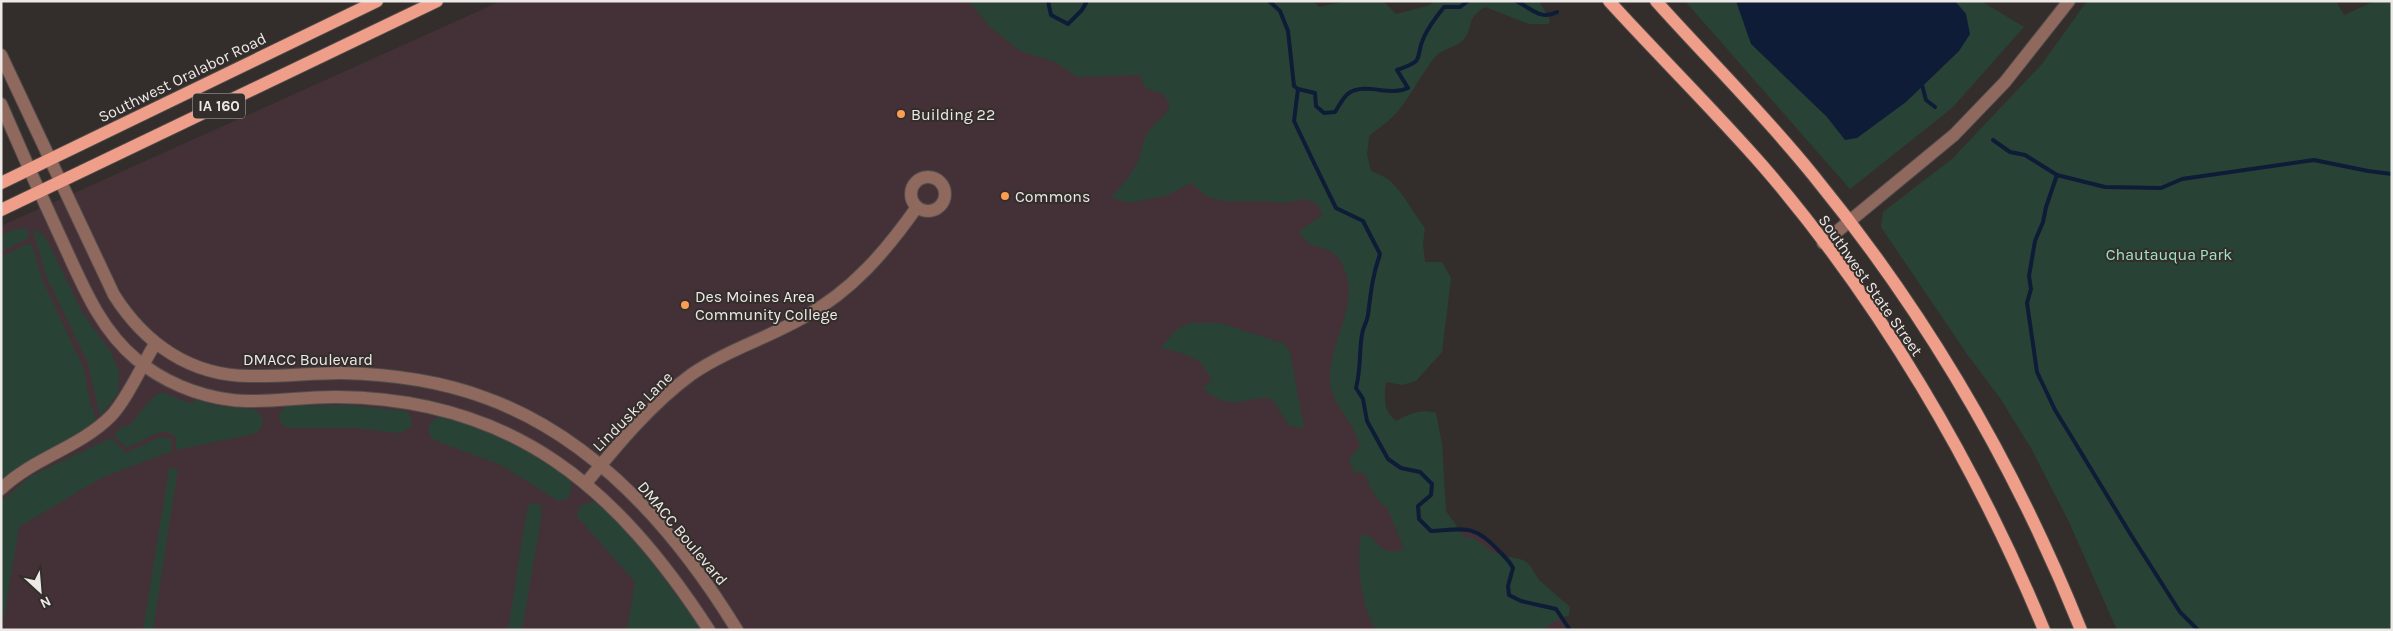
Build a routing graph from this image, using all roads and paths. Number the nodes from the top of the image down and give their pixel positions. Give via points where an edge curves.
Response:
1 (377, 1) edge
2 (437, 1) edge
3 (1609, 1) edge
4 (1656, 1) edge
5 (2069, 1) edge
6 (1, 55) edge
7 (1, 104) edge
8 (50, 159) junction
9 (29, 169) junction
10 (61, 181) junction
11 (1, 183) edge
12 (39, 192) junction
13 (917, 207) dead end
14 (1, 210) edge
15 (1849, 221) junction
16 (1823, 242) junction
17 (155, 344) junction
18 (142, 364) junction
19 (601, 465) junction
20 (586, 483) junction
21 (1, 489) edge
22 (709, 630) edge
23 (737, 630) edge
24 (2044, 630) edge
25 (2081, 630) edge

1 - 8 main road, Southwest Oralabor Road / IA 160
2 - 10 main road, IA 160
3 - 16 main road, Southwest State Street via 1762,165
4 - 15 main road, Southwest State Street via 1760,113
5 - 15 street via 1989,99 1934,153
6 - 8 street, DMACC Boulevard
7 - 9 street
8 - 9 main road, Southwest Oralabor Road / IA 160
8 - 10 street, DMACC Boulevard
9 - 11 main road, Southwest Oralabor Road / IA 160
9 - 12 street
10 - 12 main road, IA 160
10 - 17 street, DMACC Boulevard via 114,295 132,322
12 - 14 main road, IA 160
12 - 18 street via 100,317 117,341
13 - 19 street, Linduska Lane via 881,254 854,282 804,318 694,373 663,397
15 - 16 street
15 - 25 main road, Southwest State Street via 1905,297 1986,428 2051,558
16 - 24 main road, Southwest State Street via 1900,354 1965,463
17 - 18 street
17 - 19 street, DMACC Boulevard via 182,360 214,372 251,376 365,374 453,388 529,417 573,443
18 - 20 street via 194,392 232,400 364,398 441,410 521,439
18 - 21 street via 111,416 94,430 37,462
19 - 20 street, Linduska Lane
19 - 23 street, DMACC Boulevard via 676,544
20 - 22 street via 647,547

